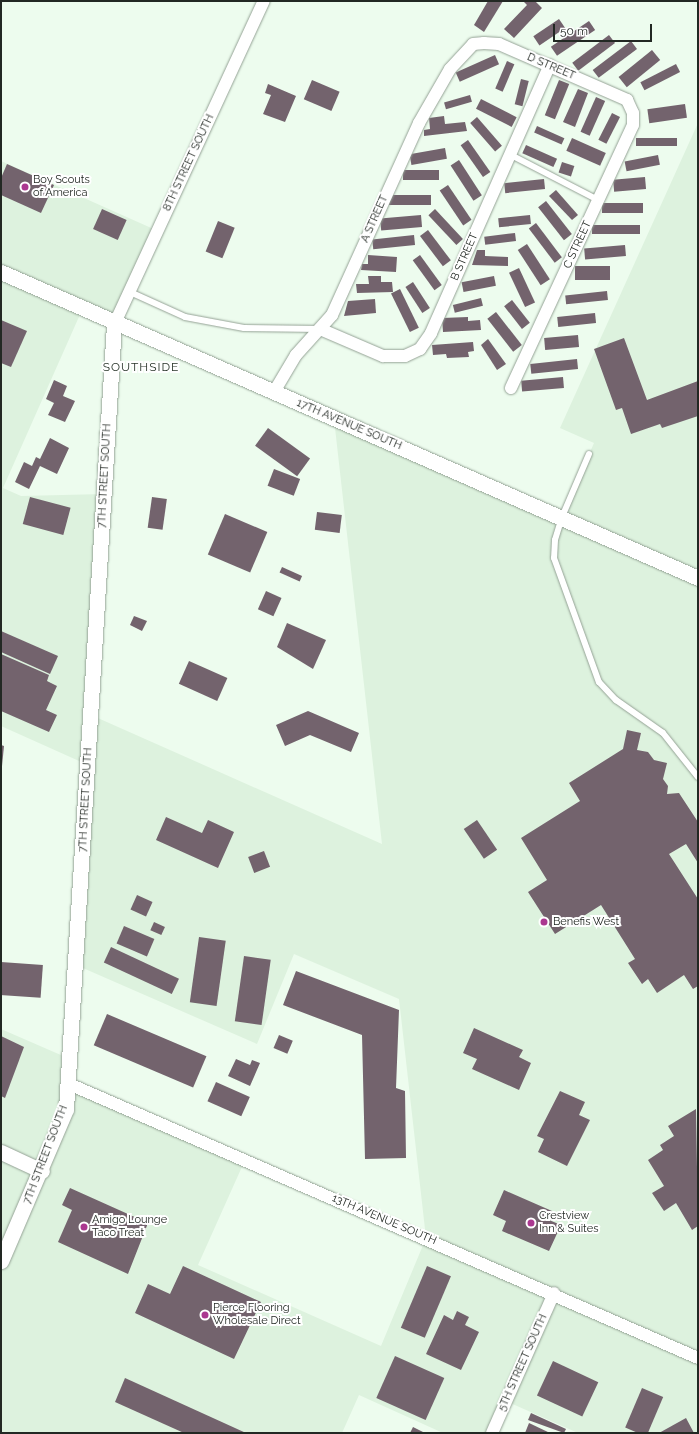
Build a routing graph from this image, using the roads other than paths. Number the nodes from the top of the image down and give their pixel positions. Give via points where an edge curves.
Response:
1 (264, 1) edge
2 (473, 44) joint
3 (550, 66) junction
4 (627, 100) joint
5 (511, 155) junction
6 (598, 200) junction
7 (1, 272) edge
8 (130, 292) junction
9 (114, 325) junction
10 (320, 329) junction
11 (512, 388) dead end
12 (274, 392) junction
13 (589, 454) dead end
14 (562, 517) junction
15 (698, 578) edge
16 (698, 776) edge
17 (69, 1084) junction
18 (1, 1152) edge
19 (42, 1171) junction
20 (1, 1261) edge
21 (554, 1293) junction
22 (698, 1358) edge
23 (492, 1433) edge

1 - 8 street, 8TH STREET SOUTH
2 - 3 street, D STREET via 499,44
2 - 10 street, A STREET via 450,69 419,123 332,315
3 - 4 street, D STREET
3 - 5 street, B STREET
4 - 6 street, C STREET via 633,112 632,125
5 - 6 lane
5 - 10 street, B STREET via 431,333 420,349 405,356 383,356
6 - 11 street, C STREET
7 - 9 street, 17TH AVENUE SOUTH
8 - 9 street, 8TH STREET SOUTH
8 - 10 lane via 185,317 244,328
9 - 12 street, 17TH AVENUE SOUTH
9 - 17 street, 7TH STREET SOUTH
10 - 12 street, A STREET via 296,355
12 - 14 street, 17TH AVENUE SOUTH
13 - 14 lane
14 - 15 street, 17TH AVENUE SOUTH
14 - 16 lane via 555,540 554,558 599,682 616,700 663,733
17 - 19 street, 7TH STREET SOUTH via 66,1109
17 - 21 street, 13TH AVENUE SOUTH
18 - 19 street
19 - 20 street, 7TH STREET SOUTH
21 - 22 street, 13TH AVENUE SOUTH
21 - 23 street, 5TH STREET SOUTH

